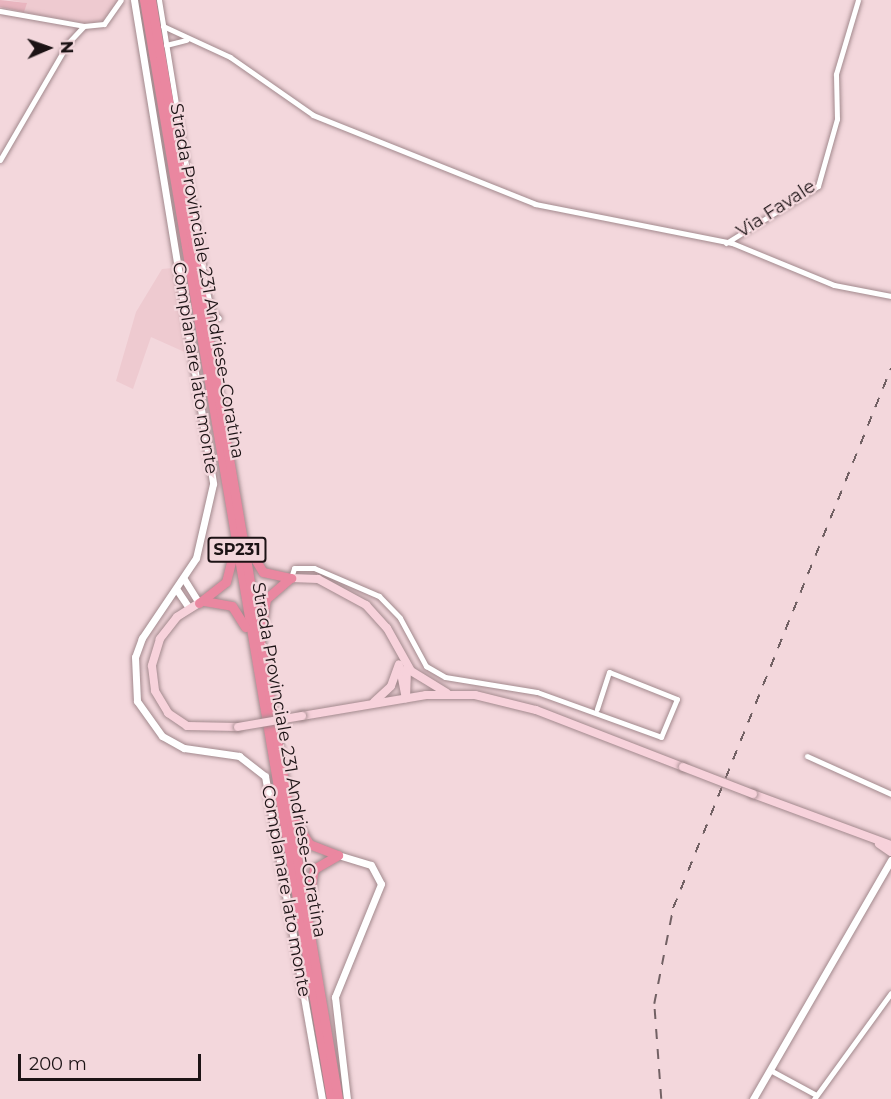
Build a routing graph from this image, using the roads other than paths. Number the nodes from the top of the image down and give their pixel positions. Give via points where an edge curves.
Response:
1 (121, 0) edge
2 (134, 0) edge
3 (144, 0) edge
4 (858, 0) edge
5 (158, 1) edge
6 (0, 11) edge
7 (84, 26) junction
8 (164, 26) junction
9 (186, 40) junction
10 (166, 45) junction
11 (0, 159) edge
12 (726, 243) junction
13 (891, 296) edge
14 (219, 318) dead end
15 (227, 470) junction
16 (291, 578) junction
17 (184, 579) junction
18 (177, 590) junction
19 (201, 602) junction
20 (189, 608) junction
21 (403, 665) junction
22 (450, 695) junction
23 (406, 698) junction
24 (266, 702) junction
25 (371, 704) junction
26 (597, 709) dead end
27 (807, 756) dead end
28 (282, 772) junction
29 (891, 794) edge
30 (878, 843) junction
31 (891, 845) edge
32 (891, 852) edge
33 (338, 855) junction
34 (891, 860) edge
35 (317, 972) junction
36 (891, 993) edge
37 (770, 1070) junction
38 (815, 1097) edge
39 (322, 1099) edge
40 (331, 1099) edge
41 (338, 1099) edge
42 (347, 1099) edge
43 (753, 1099) edge

1 - 7 street via 104,24
2 - 17 street, Complanare lato monte via 212,460 207,526
3 - 15 highway, Strada Provinciale 231 Andriese-Coratina / SP231
4 - 12 street, Via Favale via 836,74 837,119 818,186
5 - 8 street
5 - 15 highway, Strada Provinciale 231 Andriese-Coratina / SP231
6 - 7 street
7 - 11 street via 68,43
8 - 9 street
8 - 10 street
9 - 10 street
9 - 12 street via 230,57 313,115 535,204
10 - 14 street via 210,305
12 - 13 street via 834,285
15 - 16 highway, SP231 via 253,562 269,576
15 - 19 highway, SP231 via 233,565 222,587
15 - 24 highway, Strada Provinciale 231 Andriese-Coratina / SP231
16 - 21 main road via 318,579 364,603 384,623
16 - 24 highway, SP231 via 270,594 262,614
16 - 26 street via 294,568 314,568 379,596 400,618 426,666 445,677 524,689 661,737 677,699 609,672
17 - 18 street, Complanare lato monte
17 - 19 street
18 - 20 street
18 - 39 street, Complanare lato monte via 142,638 135,657 138,701 162,736 184,748 239,756 265,776
19 - 20 main road
19 - 24 highway, SP231 via 226,603 240,614
20 - 25 main road, bridge via 168,626 156,650 157,697 187,726 238,727
21 - 22 main road via 426,684
21 - 23 main road
21 - 25 main road via 391,686
22 - 23 main road
22 - 30 main road, bridge via 507,700
23 - 25 main road
24 - 28 highway, Strada Provinciale 231 Andriese-Coratina / SP231
24 - 40 highway, Strada Provinciale 231 Andriese-Coratina / SP231
27 - 29 street
28 - 33 highway via 301,835 313,847
28 - 35 highway, Strada Provinciale 231 Andriese-Coratina / SP231
30 - 31 main road
30 - 32 main road
33 - 35 highway via 319,863 309,881
33 - 42 street via 371,865 381,884 378,904 335,997
34 - 37 street
35 - 41 highway, Strada Provinciale 231 Andriese-Coratina / SP231
36 - 38 street
37 - 38 street
37 - 43 street

